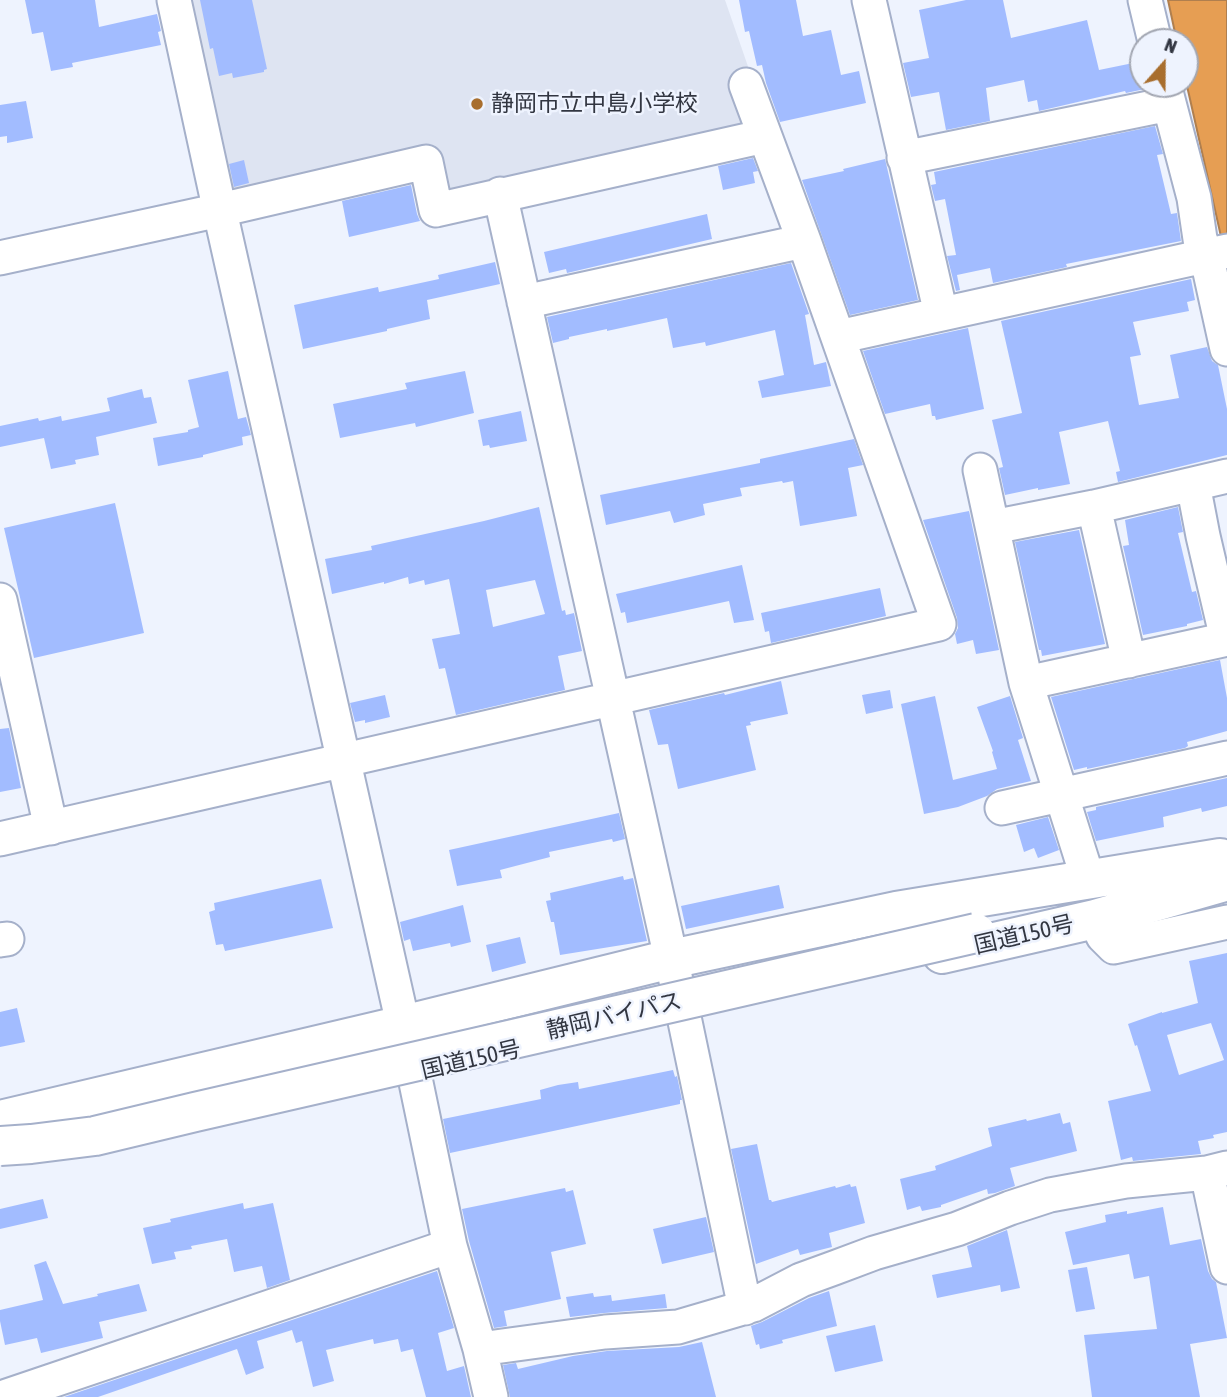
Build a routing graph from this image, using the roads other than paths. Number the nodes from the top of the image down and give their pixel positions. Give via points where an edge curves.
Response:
1 (174, 0) edge
2 (869, 0) edge
3 (1145, 0) edge
4 (1152, 28) edge
5 (746, 85) dead end
6 (1151, 98) edge
7 (1168, 98) edge
8 (765, 136) junction
9 (904, 158) junction
10 (500, 194) junction
11 (220, 210) junction
12 (804, 242) junction
13 (1216, 253) edge
14 (0, 258) edge
15 (524, 302) junction
16 (941, 314) junction
17 (838, 337) junction
18 (1227, 349) edge
19 (980, 470) dead end
20 (1227, 477) edge
21 (1193, 484) junction
22 (1094, 507) junction
23 (993, 527) junction
24 (0, 600) edge
25 (1227, 639) edge
26 (1129, 660) junction
27 (1026, 683) junction
28 (612, 699) junction
29 (1227, 758) edge
30 (344, 761) junction
31 (1062, 794) junction
32 (1002, 808) dead end
33 (51, 828) junction
34 (0, 839) edge
35 (1225, 869) edge
36 (1088, 879) junction
37 (1095, 919) junction
38 (1227, 922) edge
39 (975, 927) junction
40 (671, 959) junction
41 (683, 1012) junction
42 (403, 1025) junction
43 (414, 1073) junction
44 (0, 1120) edge
45 (0, 1146) edge
46 (0, 1159) edge
47 (1217, 1171) edge
48 (450, 1246) junction
49 (1227, 1267) edge
50 (745, 1308) junction
51 (480, 1349) junction
52 (0, 1386) edge
53 (4, 1397) edge
54 (491, 1397) edge

1 - 11 street
2 - 9 street
3 - 4 street
5 - 8 street
6 - 9 street
7 - 13 street via 1200,239
8 - 10 street
8 - 12 street
9 - 16 street
10 - 11 street via 436,210 426,162
10 - 15 street
11 - 14 street
11 - 30 street
12 - 15 street
12 - 17 street
13 - 16 street
13 - 18 street
15 - 28 street
16 - 17 street
17 - 28 street via 939,624
19 - 23 street
20 - 21 street
21 - 22 street
21 - 25 street
22 - 23 street
22 - 26 street
23 - 27 street
24 - 33 street
25 - 26 street
26 - 27 street
27 - 31 street
28 - 30 street
28 - 40 street
29 - 31 street
30 - 33 street
30 - 42 street
31 - 32 street
31 - 36 street
33 - 34 street
35 - 36 highway, 国道150号
35 - 37 highway, 国道150号
35 - 39 highway, 静岡バイパス
36 - 40 highway, 国道150号 via 897,911
37 - 38 street via 1114,947
37 - 41 highway, 国道150号
39 - 44 highway, 静岡バイパス via 257,1077 68,1114
39 - 45 highway, 静岡バイパス, bridge via 95,1136
40 - 41 street
40 - 42 highway, 国道150号
41 - 43 highway, 国道150号
41 - 50 street
42 - 43 street
42 - 44 highway, 国道150号
43 - 46 highway, 国道150号 via 200,1122
43 - 48 street
47 - 49 street
47 - 50 street via 1050,1195 801,1280
48 - 51 street
48 - 53 street
50 - 51 street via 678,1327
51 - 54 street
52 - 53 street

